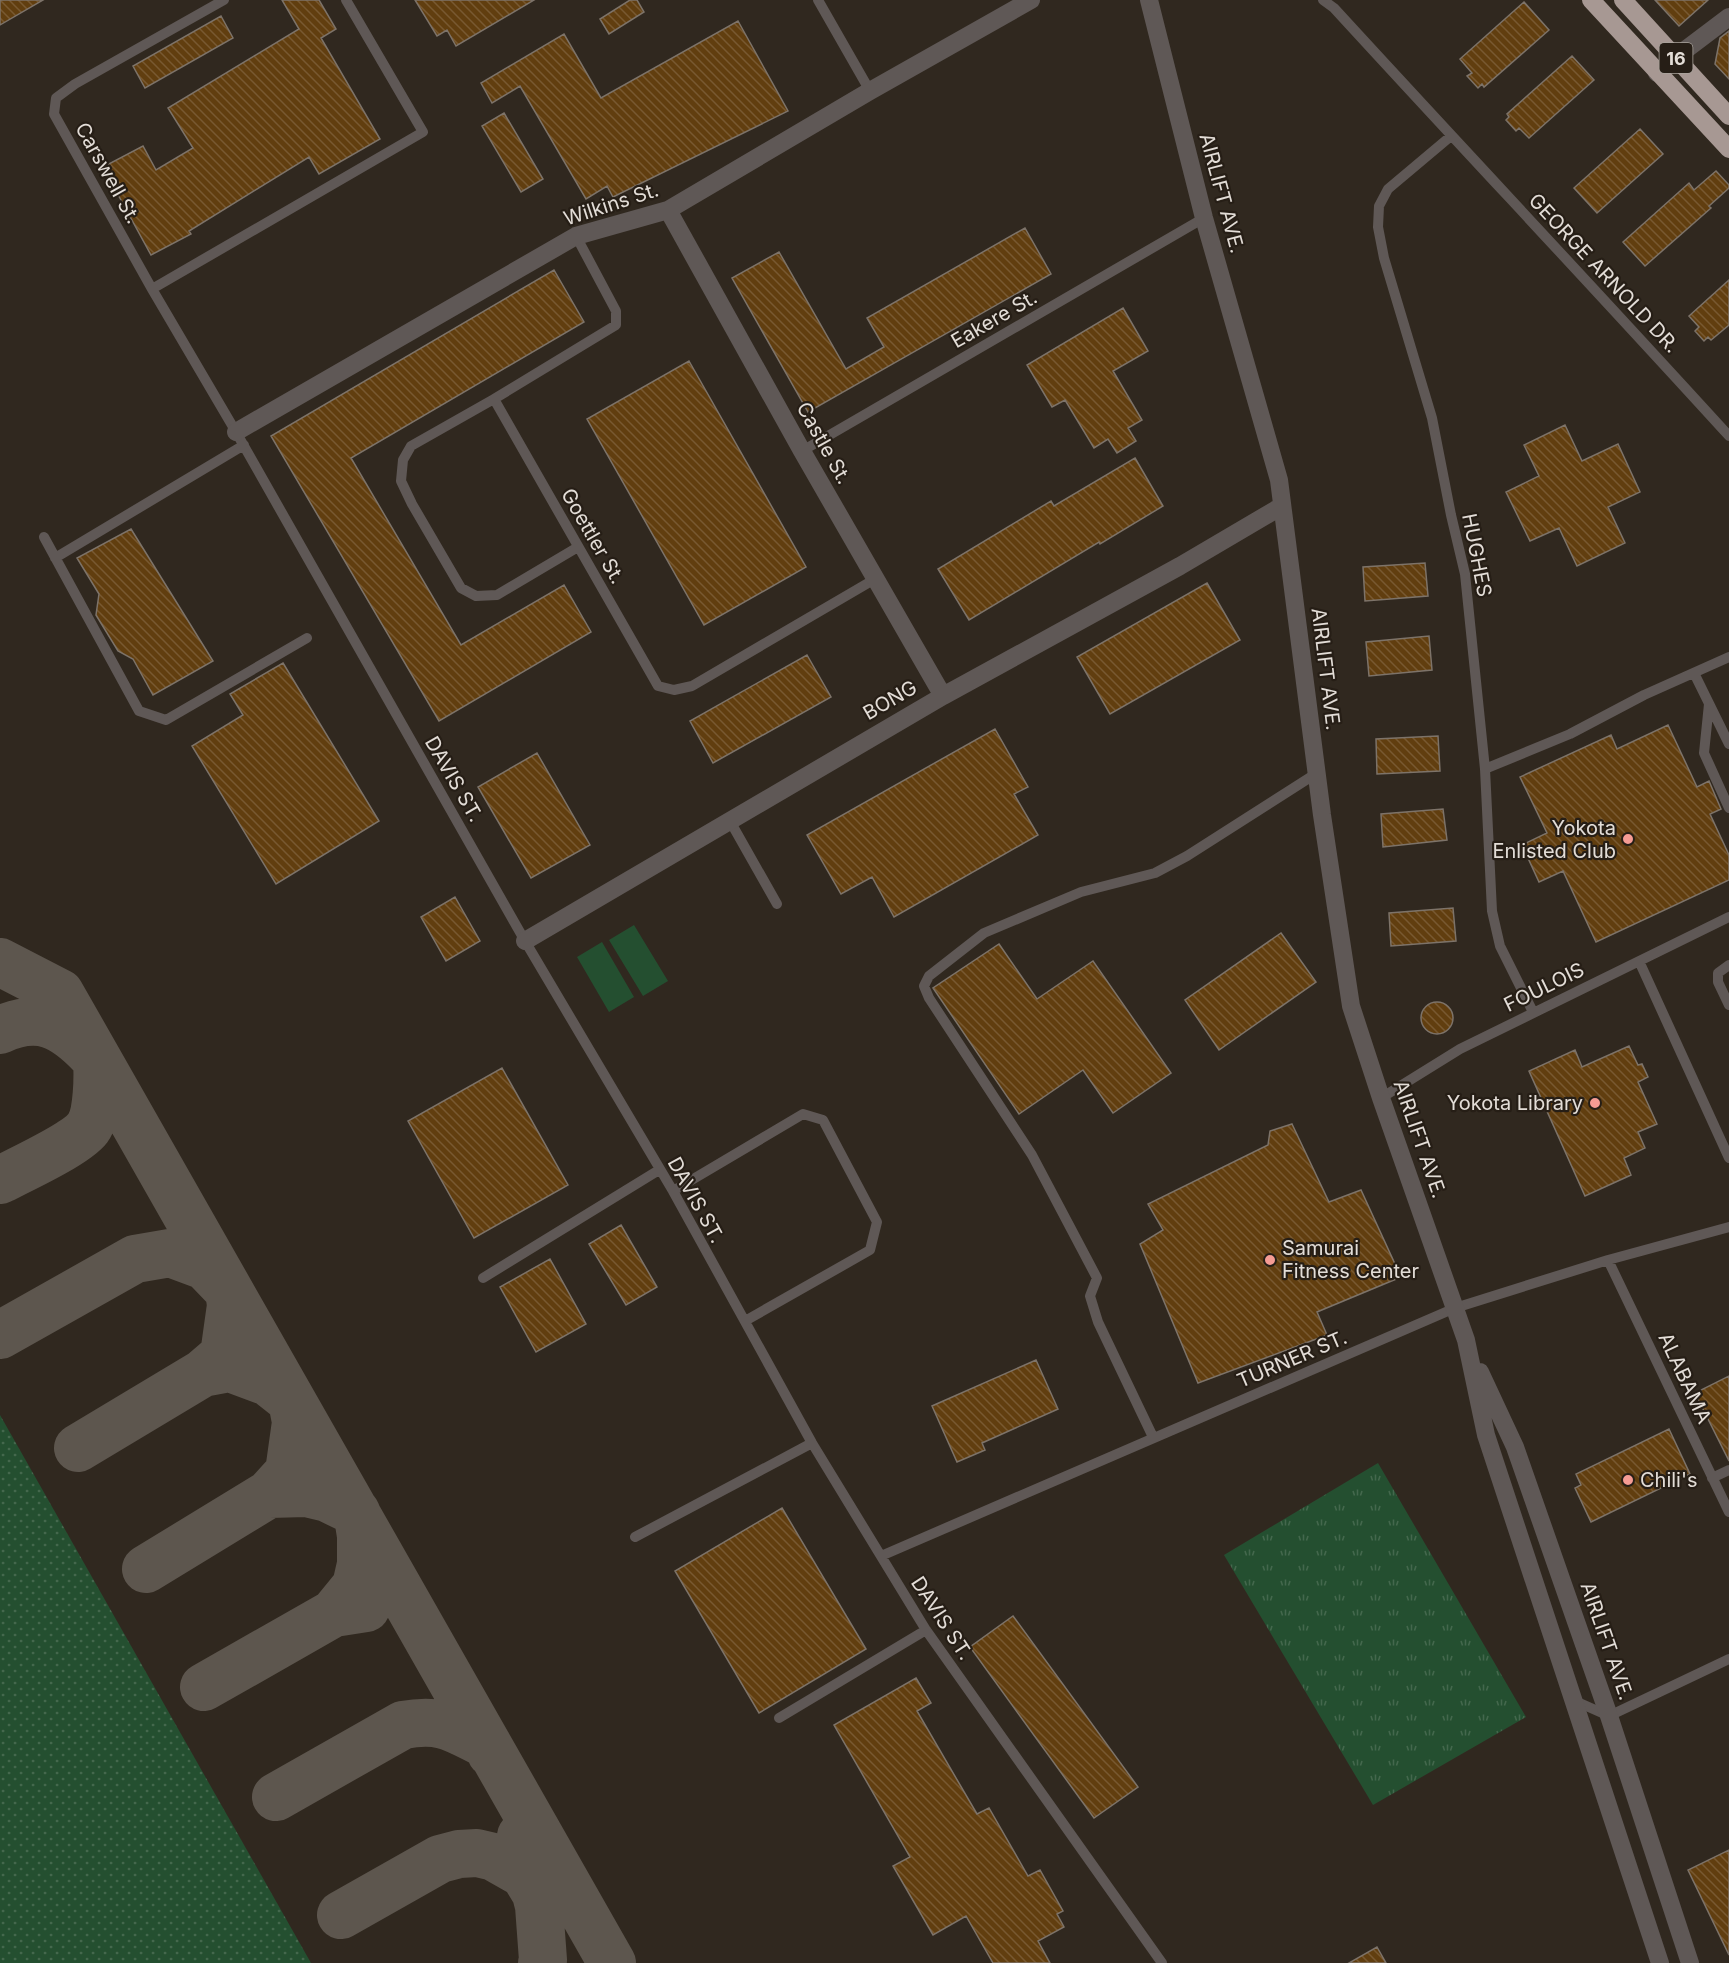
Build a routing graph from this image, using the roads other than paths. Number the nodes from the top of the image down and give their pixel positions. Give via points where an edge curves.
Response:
1 (224, 0) edge
2 (346, 0) edge
3 (818, 0) edge
4 (1031, 0) edge
5 (1149, 0) edge
6 (1323, 0) edge
7 (1591, 0) edge
8 (1623, 0) edge
9 (1729, 17) edge
10 (1676, 57) junction
11 (1657, 73) junction
12 (870, 92) junction
13 (1729, 116) edge
14 (1450, 136) junction
15 (1729, 149) edge
16 (668, 210) junction
17 (1204, 218) junction
18 (576, 236) junction
19 (152, 289) junction
20 (494, 399) junction
21 (1729, 436) edge
22 (240, 439) junction
23 (802, 451) junction
24 (1282, 506) junction
25 (44, 537) dead end
26 (578, 547) junction
27 (55, 558) junction
28 (875, 579) junction
29 (307, 638) dead end
30 (1729, 657) edge
31 (1694, 673) junction
32 (943, 696) junction
33 (1710, 705) junction
34 (1729, 744) edge
35 (1485, 769) junction
36 (1317, 773) junction
37 (1729, 808) edge
38 (730, 821) junction
39 (777, 904) dead end
40 (1729, 917) edge
41 (525, 941) junction
42 (1639, 961) junction
43 (1729, 965) edge
44 (1729, 1005) edge
45 (1533, 1012) junction
46 (1381, 1098) junction
47 (1729, 1158) edge
48 (659, 1170) junction
49 (673, 1191) junction
50 (1729, 1227) edge
51 (1608, 1260) junction
52 (483, 1278) dead end
53 (1455, 1308) junction
54 (745, 1321) junction
55 (1466, 1340) junction
56 (1154, 1437) junction
57 (812, 1443) junction
58 (1729, 1470) edge
59 (1712, 1478) junction
60 (1729, 1512) edge
61 (635, 1537) dead end
62 (880, 1556) junction
63 (926, 1629) junction
64 (1729, 1659) edge
65 (1575, 1701) junction
66 (1609, 1716) junction
67 (779, 1718) dead end
68 (1162, 1963) edge
69 (1660, 1963) edge
70 (1690, 1963) edge

1 - 19 lane, Carswell St. via 56,98 54,114
2 - 19 lane via 423,132
3 - 12 lane
4 - 12 street, Wilkins St.
5 - 17 street, AIRLIFT AVE.
6 - 14 lane, GEORGE ARNOLD DR.
7 - 11 highway, 16
8 - 10 highway, 16
9 - 10 street
10 - 11 street
10 - 13 highway, 16
11 - 15 highway, 16
12 - 16 street, Wilkins St.
14 - 21 lane, GEORGE ARNOLD DR.
14 - 35 lane, HUGHES via 1388,189 1379,206 1378,226 1432,418 1465,574
16 - 18 street, Wilkins St.
16 - 23 street, Castle St.
17 - 23 lane, Eakere St.
17 - 24 street, AIRLIFT AVE. via 1279,480
18 - 20 lane via 616,311 616,325
18 - 22 street, Wilkins St.
19 - 22 lane, Carswell St.
20 - 26 lane, Goettler St.
20 - 26 lane via 411,446 403,460 401,481 412,504 460,588 476,596 497,595
22 - 27 lane
22 - 41 lane, DAVIS ST.
23 - 28 street, Castle St.
24 - 32 street, BONG
24 - 36 street, AIRLIFT AVE.
25 - 27 lane
26 - 28 lane, Goettler St. via 658,686 674,690 692,686
27 - 29 lane via 139,711 153,717 166,720
28 - 32 street, Castle St.
30 - 31 lane
31 - 33 lane
31 - 35 lane via 1570,734
32 - 38 street, BONG
33 - 34 lane
33 - 37 lane via 1704,753
35 - 45 lane, HUGHES via 1492,911 1500,946
36 - 46 street, AIRLIFT AVE. via 1351,1006
36 - 56 lane via 1155,873 1081,892 984,933 929,976 924,986 1032,1155 1097,1278 1090,1296 1098,1322
38 - 39 lane
38 - 41 street, BONG
40 - 42 lane, FOULOIS
41 - 48 lane, DAVIS ST.
42 - 45 lane, FOULOIS
42 - 47 lane
43 - 44 lane via 1718,973 1718,982
45 - 46 lane, FOULOIS via 1460,1049
46 - 53 street, AIRLIFT AVE.
48 - 49 lane, DAVIS ST.
48 - 52 lane
49 - 54 lane, DAVIS ST.
49 - 54 lane via 803,1114 823,1120 877,1222 870,1250
50 - 51 lane, TURNER ST.
51 - 53 lane, TURNER ST.
51 - 59 lane, ALABAMA
53 - 55 street, AIRLIFT AVE.
53 - 56 lane, TURNER ST.
54 - 57 lane, DAVIS ST.
55 - 65 street, AIRLIFT AVE. via 1486,1435
55 - 66 street, AIRLIFT AVE. via 1515,1447
56 - 62 lane, TURNER ST.
57 - 61 lane
57 - 62 lane, DAVIS ST.
58 - 59 lane
59 - 60 lane, ALABAMA
62 - 63 lane, DAVIS ST.
63 - 67 lane
63 - 68 lane, DAVIS ST.
64 - 66 lane
65 - 66 lane
65 - 69 street, AIRLIFT AVE.
66 - 70 street, AIRLIFT AVE.

